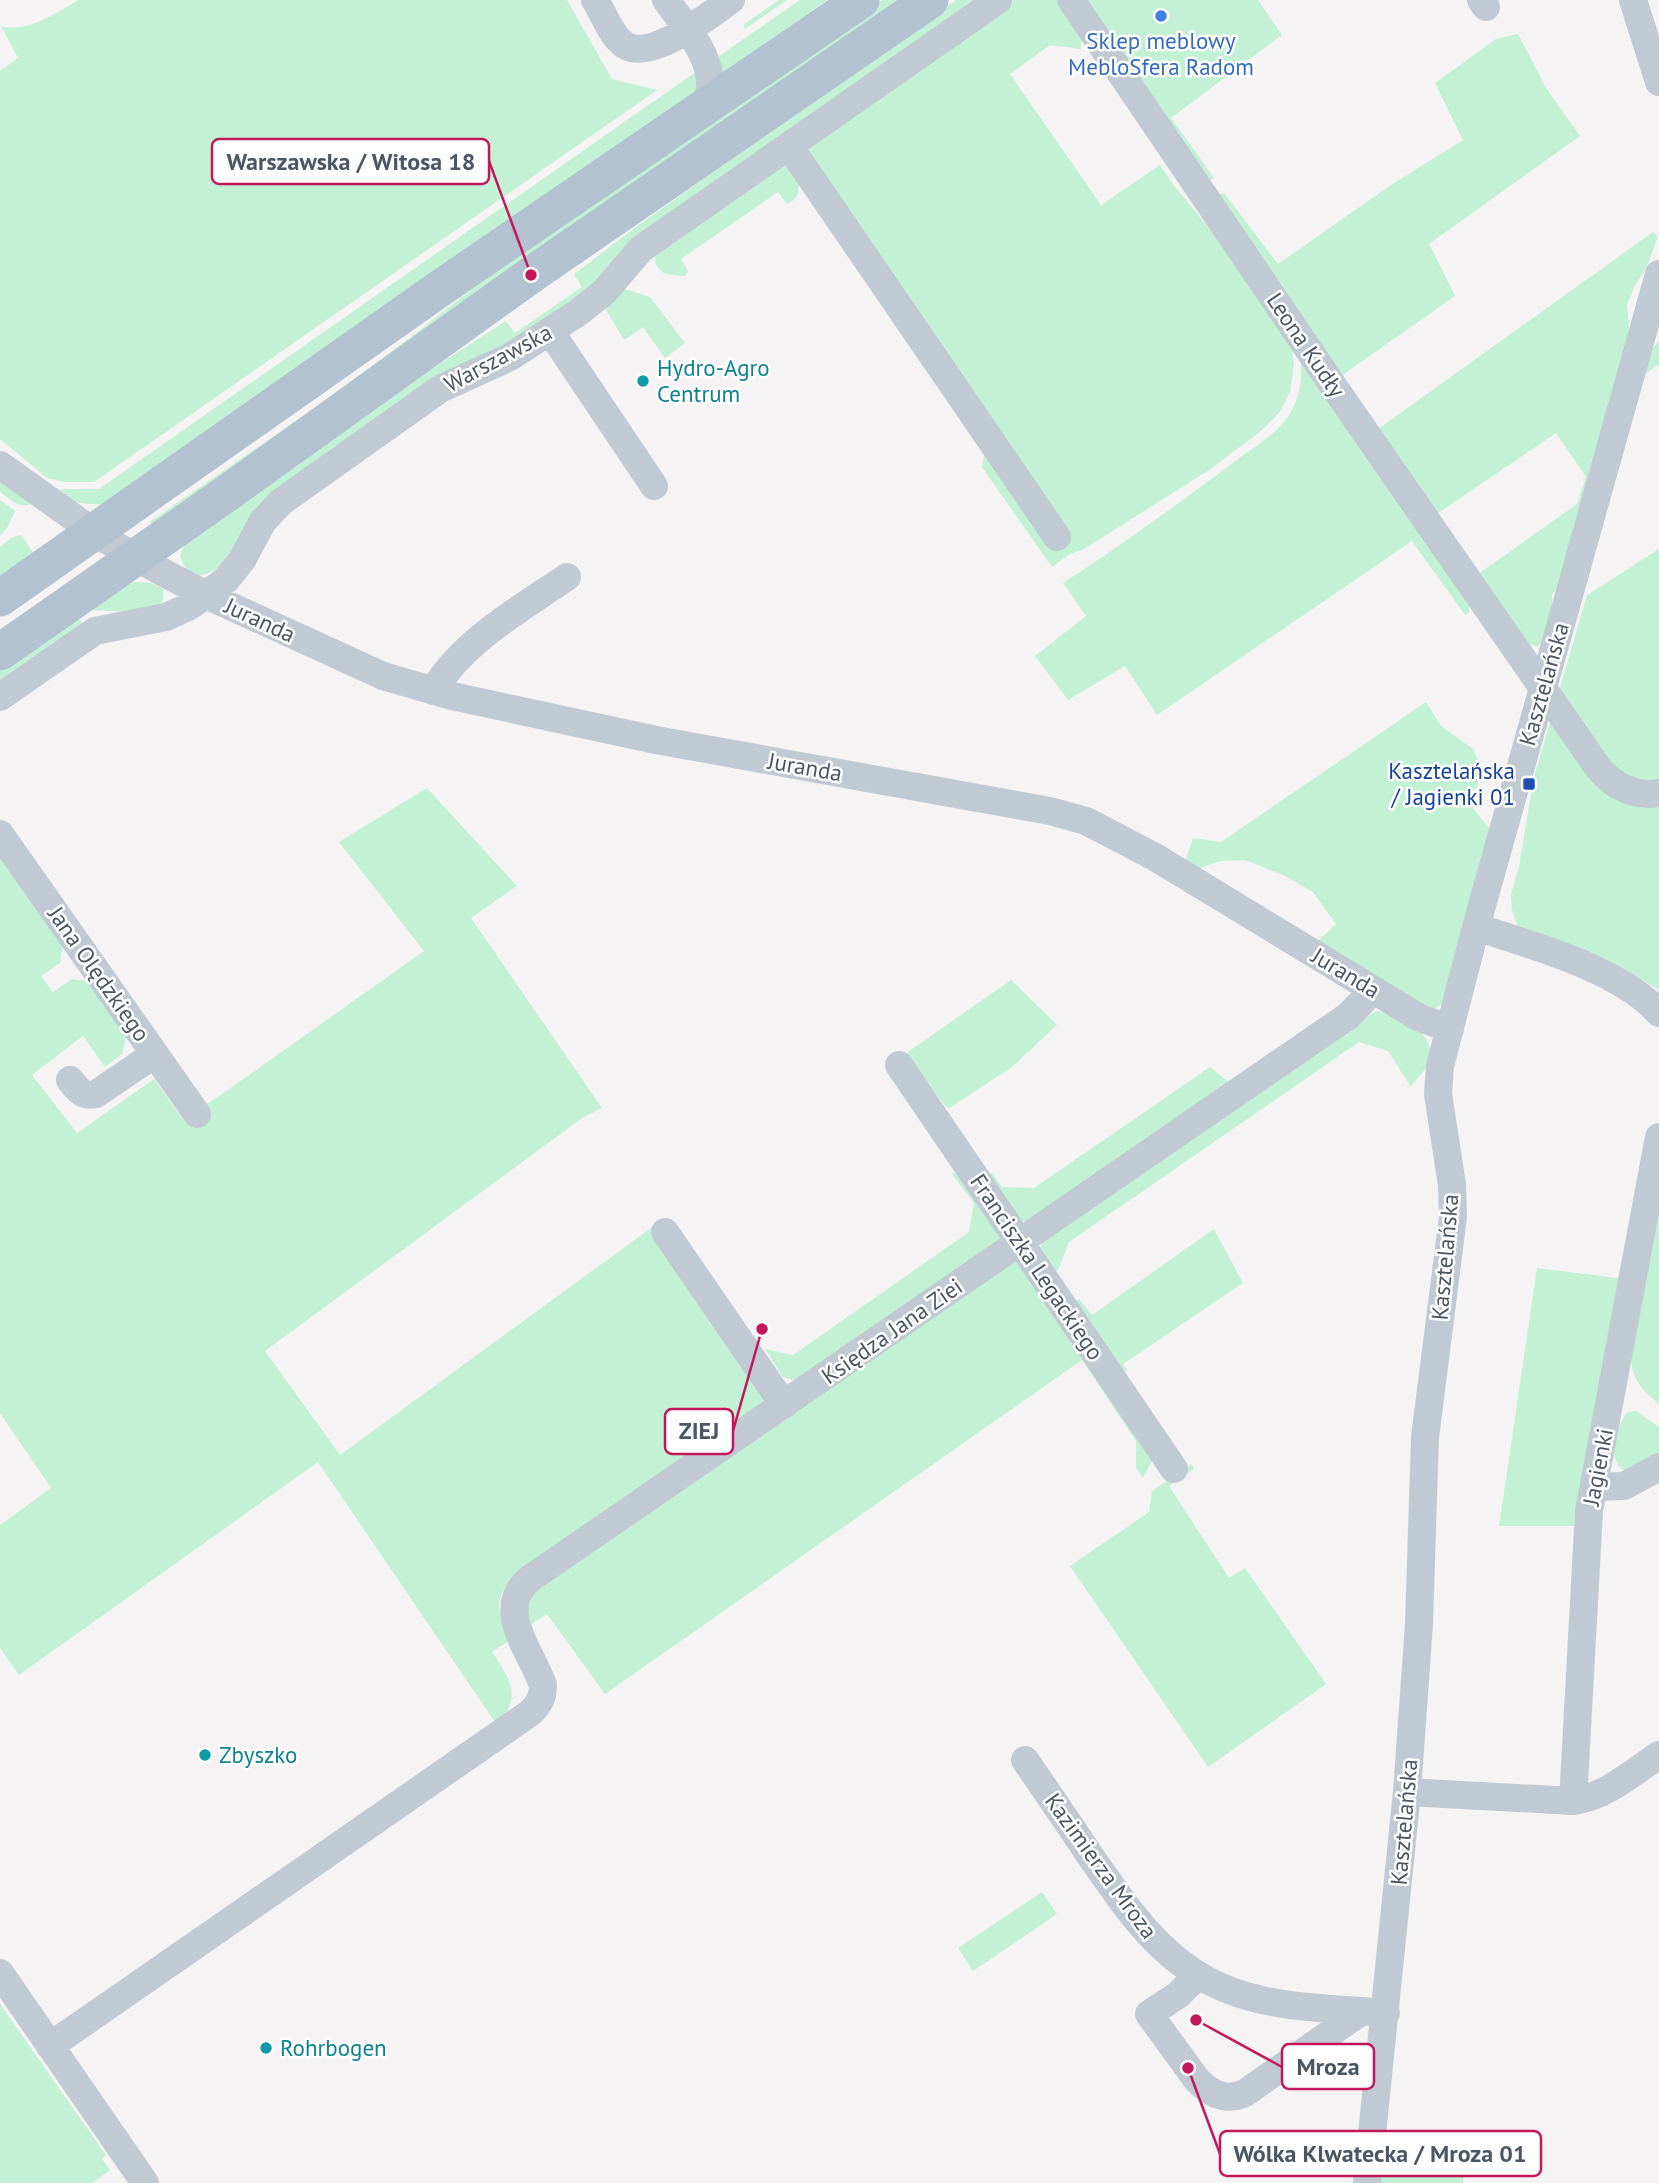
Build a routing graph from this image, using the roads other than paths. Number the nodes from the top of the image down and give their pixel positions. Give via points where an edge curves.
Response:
1 (596, 0) edge
2 (666, 0) edge
3 (731, 0) edge
4 (861, 0) edge
5 (930, 0) edge
6 (998, 0) edge
7 (1071, 0) edge
8 (1633, 0) edge
9 (687, 30) junction
10 (1659, 82) edge
11 (704, 109) junction
12 (789, 146) junction
13 (1659, 274) edge
14 (550, 331) junction
15 (0, 465) edge
16 (654, 486) dead end
17 (94, 532) junction
18 (1057, 537) dead end
19 (136, 558) junction
20 (567, 577) dead end
21 (206, 595) junction
22 (0, 598) edge
23 (0, 652) edge
24 (1543, 688) junction
25 (433, 691) junction
26 (0, 697) edge
27 (1659, 793) edge
28 (0, 834) edge
29 (1476, 927) junction
30 (1370, 988) junction
31 (1659, 1013) edge
32 (1450, 1029) junction
33 (155, 1054) junction
34 (899, 1065) dead end
35 (70, 1080) dead end
36 (197, 1114) dead end
37 (1659, 1137) edge
38 (665, 1232) dead end
39 (1020, 1242) junction
40 (784, 1405) junction
41 (1659, 1467) edge
42 (1174, 1469) dead end
43 (1594, 1487) junction
44 (1659, 1755) edge
45 (1025, 1760) dead end
46 (1408, 1792) junction
47 (1573, 1801) junction
48 (0, 1973) edge
49 (1198, 1975) junction
50 (1374, 2012) junction
51 (50, 2046) junction
52 (145, 2183) edge
53 (1367, 2183) edge

1 - 9 street via 620,42 628,47 639,50 657,45
2 - 9 street
3 - 9 street
4 - 11 main road
5 - 19 main road, Warszawska via 520,283
6 - 12 street, Warszawska
7 - 24 street, Leona Kudły
8 - 10 street
9 - 11 street via 708,71
11 - 17 main road
12 - 14 street, Warszawska via 641,249 598,297
12 - 18 street
13 - 24 street, Kasztelańska
14 - 16 street
14 - 21 street, Warszawska via 510,357 440,389 288,496 262,522 236,570
15 - 17 street, Juranda
17 - 19 street, Juranda
17 - 22 main road
19 - 21 street, Juranda
19 - 23 main road, Warszawska
20 - 25 street via 472,646
21 - 25 street, Juranda via 383,676
21 - 26 street, Warszawska via 166,617 95,631
24 - 27 street via 1614,784 1635,793
24 - 29 street, Kasztelańska
25 - 30 street, Juranda via 656,740 1086,821 1155,857
28 - 33 street, Jana Olędzkiego
29 - 31 street via 1601,973 1637,993
29 - 32 street, Kasztelańska
30 - 32 street, Juranda via 1418,1017
30 - 39 street, Księdza Jana Ziei via 1348,1016
32 - 46 street, Kasztelańska via 1438,1094 1453,1217 1425,1437
33 - 35 street via 96,1094 81,1094
33 - 36 street, Jana Olędzkiego
34 - 39 street, Franciszka Legackiego
37 - 43 street, Jagienki
38 - 40 street
39 - 40 street, Księdza Jana Ziei
39 - 42 street, Franciszka Legackiego
40 - 51 street, Księdza Jana Ziei via 522,1586 515,1595 515,1619 543,1685 543,1695 530,1713
41 - 43 street via 1624,1486
43 - 47 street, Jagienki via 1586,1535
44 - 47 street via 1603,1792
45 - 49 street, Kazimierza Mroza via 1132,1916 1154,1941
46 - 47 street
46 - 50 street, Kasztelańska
48 - 51 street
49 - 50 street, Kazimierza Mroza via 1256,1999
49 - 50 street via 1149,2014 1197,2080 1213,2094 1238,2096
50 - 53 street, Kasztelańska
51 - 52 street

